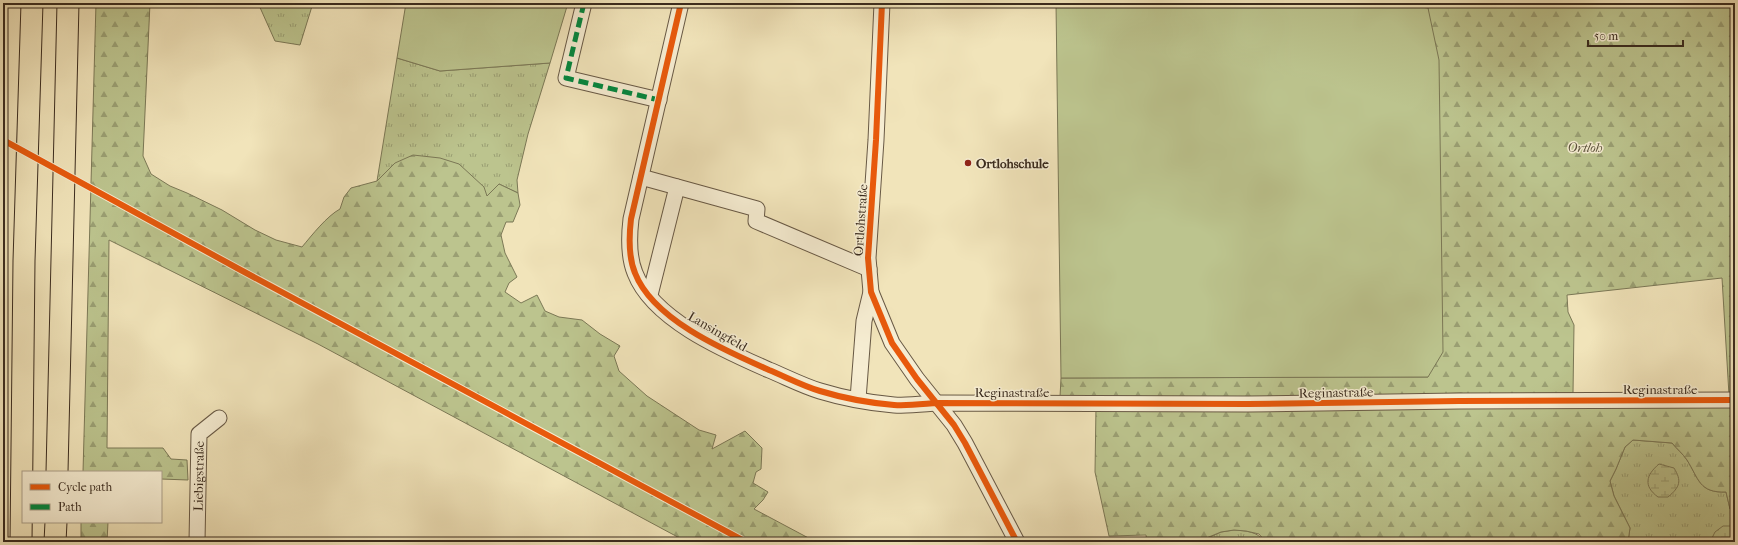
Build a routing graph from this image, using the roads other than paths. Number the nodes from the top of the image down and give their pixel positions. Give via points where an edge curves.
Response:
1 (32, 3) edge
2 (68, 3) edge
3 (584, 3) edge
4 (681, 3) edge
5 (882, 3) edge
6 (659, 100) junction
7 (641, 177) junction
8 (678, 187) junction
9 (869, 269) junction
10 (871, 292) junction
11 (650, 295) junction
12 (858, 399) junction
13 (1735, 400) edge
14 (937, 403) junction
15 (219, 418) dead end
16 (57, 471) edge
17 (56, 523) edge
18 (21, 542) edge
19 (55, 542) edge
20 (197, 542) edge
21 (1017, 542) edge

1 - 18 highway via 24,261
2 - 16 highway
3 - 6 street via 566,78
4 - 6 street, Lansingfeld
5 - 9 street, Ortlohstraße
6 - 7 street, Lansingfeld
7 - 8 street
7 - 11 street, Lansingfeld via 631,219 630,252 635,273
8 - 9 street via 756,209 756,221
8 - 11 street
9 - 10 street, Ortlohstraße
10 - 12 street, Ortlohstraße via 864,321
10 - 14 street, Ortlohstraße via 892,343
11 - 12 street, Lansingfeld via 668,314 698,336 719,347 820,391
12 - 14 street, Lansingfeld via 896,405
13 - 14 street, Reginastraße via 1248,404
14 - 21 street, Ortlohstraße via 965,443
15 - 20 street, Liebigstraße via 199,434
17 - 19 highway

